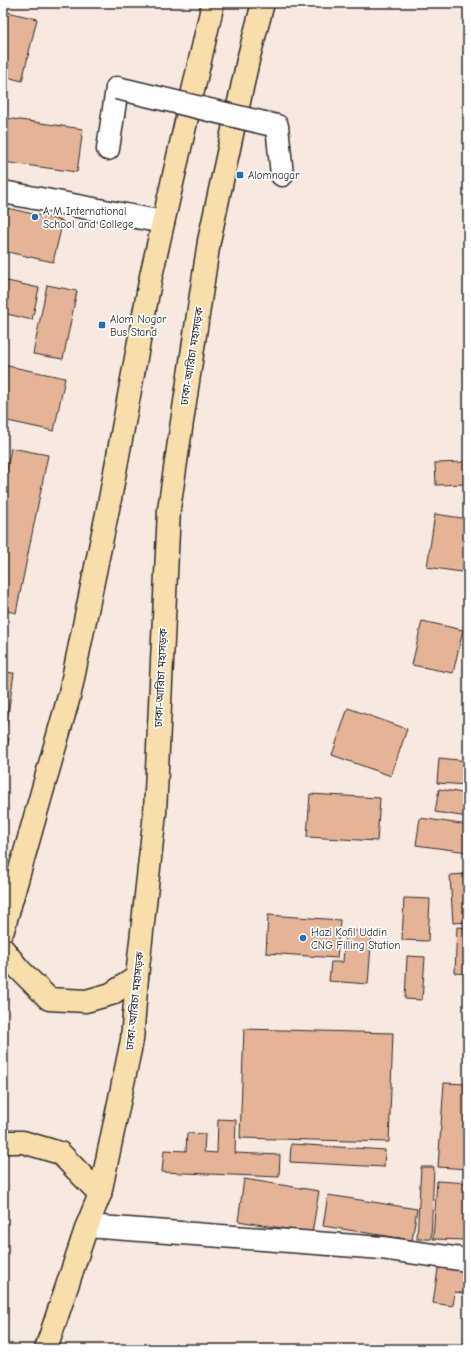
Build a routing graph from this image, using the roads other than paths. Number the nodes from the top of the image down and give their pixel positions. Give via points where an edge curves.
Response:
1 (213, 3) edge
2 (263, 3) edge
3 (108, 149) dead end
4 (282, 175) dead end
5 (3, 192) edge
6 (163, 222) junction
7 (3, 930) edge
8 (3, 949) edge
9 (137, 977) junction
10 (3, 1142) edge
11 (100, 1194) junction
12 (87, 1226) junction
13 (468, 1260) edge
14 (46, 1349) edge

1 - 6 highway
2 - 9 highway, ঢাকা-আরিচা মহাসড়ক via 248,60 209,241 169,509 155,813
3 - 4 street, bridge via 117,88 277,126
5 - 6 street
6 - 7 highway via 70,693
8 - 9 highway via 49,999 86,1001 111,994
9 - 11 highway, ঢাকা-আরিচা মহাসড়ক via 132,1040
10 - 11 highway via 23,1142 60,1153
11 - 12 highway, ঢাকা-আরিচা মহাসড়ক
12 - 13 street via 382,1248
12 - 14 highway, ঢাকা-আরিচা মহাসড়ক

